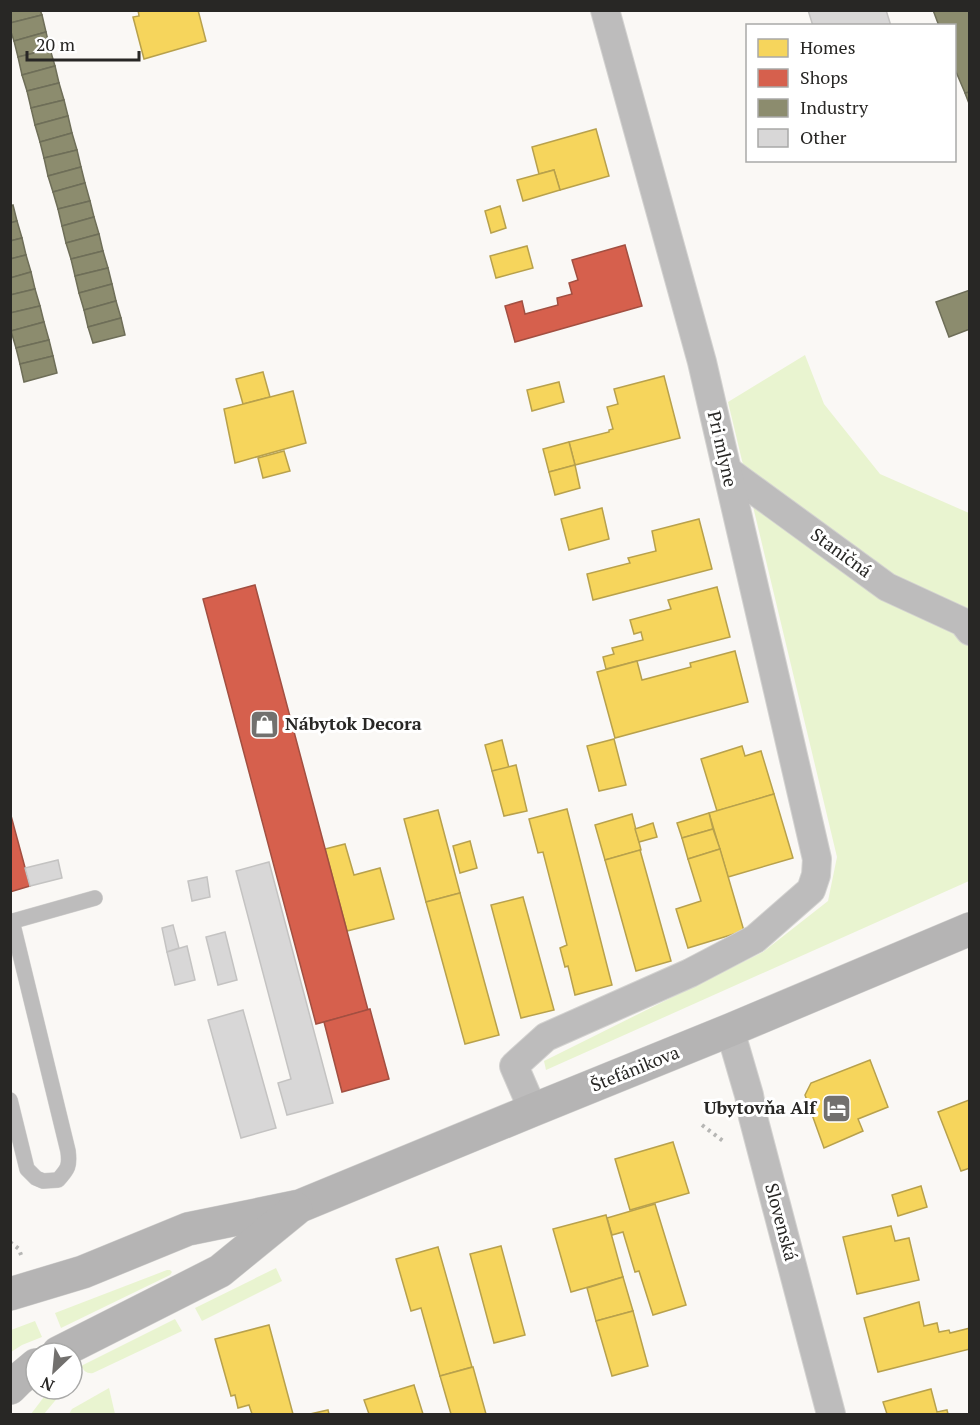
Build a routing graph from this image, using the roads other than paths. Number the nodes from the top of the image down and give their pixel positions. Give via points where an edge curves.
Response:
1 (605, 10) edge
2 (728, 471) junction
3 (967, 624) edge
4 (95, 898) dead end
5 (11, 922) edge
6 (969, 929) edge
7 (730, 1030) junction
8 (10, 1100) edge
9 (533, 1110) junction
10 (300, 1206) junction
11 (10, 1294) edge
12 (82, 1341) edge
13 (24, 1375) edge
14 (10, 1388) edge
15 (831, 1414) edge

1 - 2 street, Pri mlyne
2 - 3 street, Staničná via 887,587
2 - 9 street, Pri mlyne via 817,859 816,875 811,890 755,939 690,973 546,1037 514,1066
4 - 5 lane
5 - 8 lane via 68,1151 70,1163 58,1180 43,1181 27,1169
6 - 7 main road, Štefánikova
7 - 9 main road, Štefánikova
7 - 15 street, Slovenská
9 - 10 main road, Štefánikova
10 - 11 main road via 188,1229 83,1272
10 - 12 main road via 219,1271
13 - 14 main road

